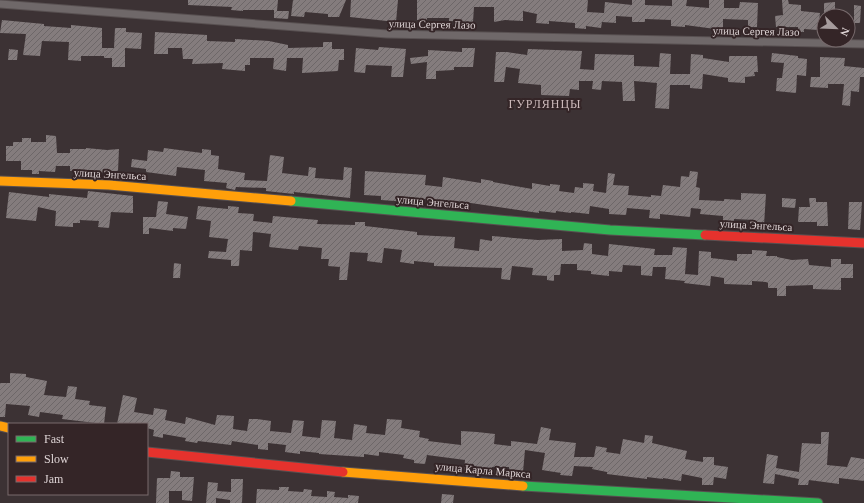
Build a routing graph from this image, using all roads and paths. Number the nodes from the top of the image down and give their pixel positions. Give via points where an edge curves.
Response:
1 (0, 4) edge
2 (864, 44) edge
3 (0, 181) edge
4 (864, 243) edge
5 (148, 452) edge
6 (818, 503) edge

1 - 2 street, улица Сергея Лазо via 387,34
3 - 4 street, улица Энгельса via 109,185 610,230
5 - 6 street, улица Карла Маркса via 285,467 511,486

